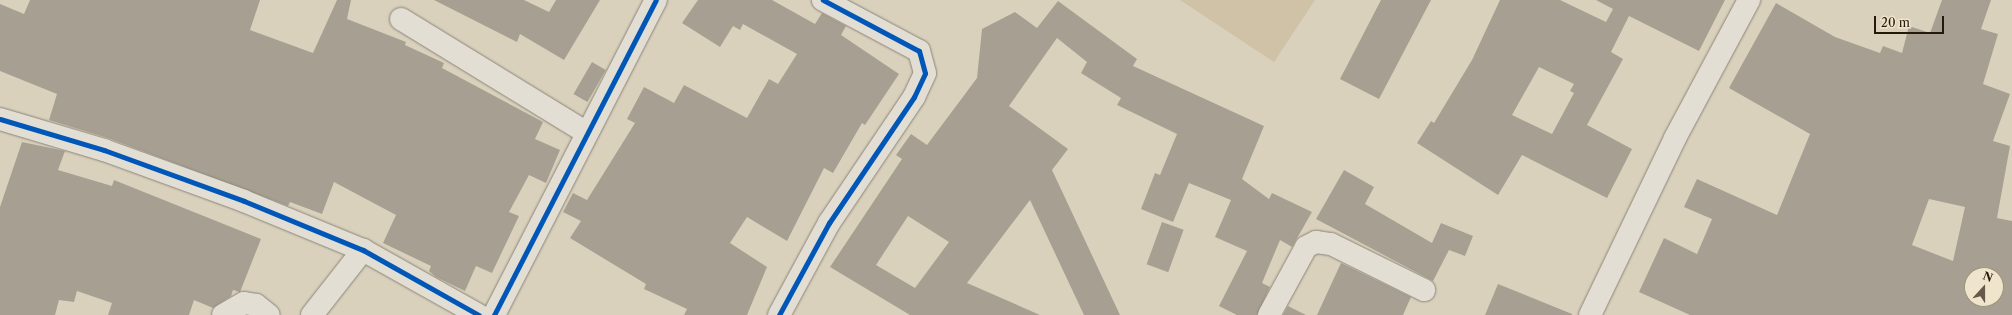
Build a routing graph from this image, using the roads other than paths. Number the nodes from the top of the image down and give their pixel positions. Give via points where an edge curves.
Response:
1 (656, 0) edge
2 (823, 0) edge
3 (1749, 0) edge
4 (401, 19) dead end
5 (0, 119) edge
6 (587, 133) junction
7 (363, 250) junction
8 (1424, 290) dead end
9 (223, 315) edge
10 (269, 315) edge
11 (312, 315) edge
12 (479, 315) edge
13 (494, 315) edge
14 (779, 315) edge
15 (1269, 315) edge
16 (1590, 315) edge

1 - 6 street
2 - 14 street via 919,51 925,73 914,97 829,223
3 - 16 street via 1675,138
4 - 6 street
5 - 7 street via 104,150 236,198
6 - 13 street
7 - 11 street
7 - 12 street
8 - 15 street via 1331,244 1316,242 1306,247
9 - 10 street via 244,303 256,305

